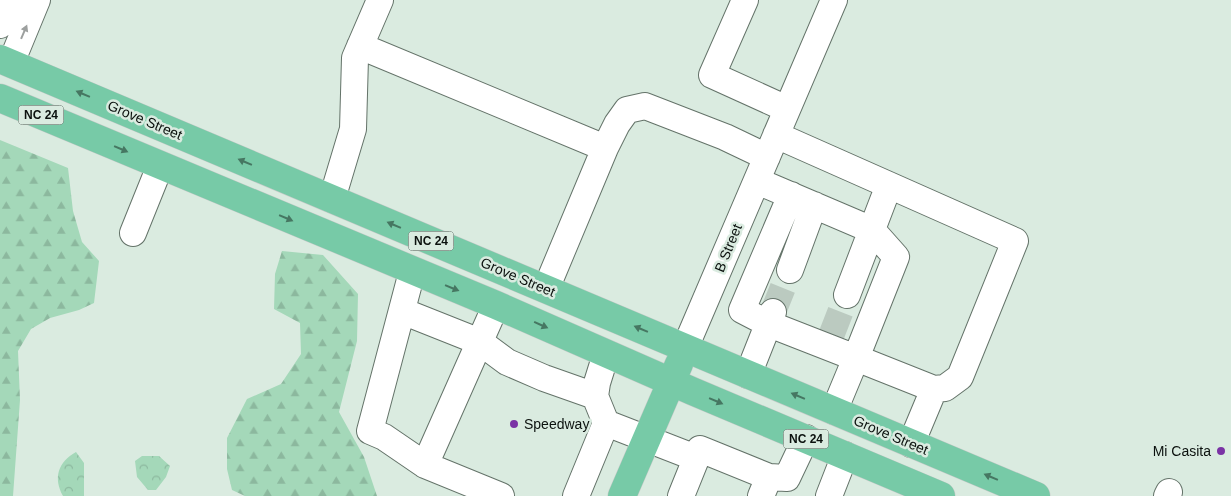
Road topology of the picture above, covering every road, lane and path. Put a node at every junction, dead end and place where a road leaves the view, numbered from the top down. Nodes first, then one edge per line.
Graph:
1 (12, 0) edge
2 (37, 0) edge
3 (380, 0) edge
4 (745, 0) edge
5 (834, 0) edge
6 (0, 25) edge
7 (360, 46) junction
8 (5, 61) edge
9 (4, 106) edge
10 (787, 109) junction
11 (772, 146) junction
12 (605, 148) junction
13 (160, 166) junction
14 (757, 180) junction
15 (889, 185) junction
16 (332, 199) junction
17 (803, 200) junction
18 (872, 230) junction
19 (133, 233) dead end
20 (790, 270) tunnel mouth
21 (412, 272) junction
22 (715, 280) junction
23 (546, 290) junction
24 (847, 295) tunnel mouth
25 (496, 305) junction
26 (742, 310) junction
27 (402, 311) junction
28 (771, 318) junction
29 (480, 342) junction
30 (686, 348) junction
31 (606, 354) junction
32 (856, 358) junction
33 (748, 375) junction
34 (671, 382) junction
35 (934, 389) junction
36 (595, 396) junction
37 (834, 411) junction
38 (606, 422) junction
39 (647, 438) junction
40 (806, 438) junction
41 (911, 444) junction
42 (845, 455) junction
43 (696, 458) junction
44 (426, 465) junction
45 (765, 486) edge
46 (901, 488) edge
47 (626, 495) edge
48 (500, 496) edge
49 (576, 496) edge
50 (681, 496) edge
51 (829, 496) edge
52 (941, 496) edge
53 (1036, 496) edge

1 - 6 street
8 -> 2 street
3 - 7 street
4 - 10 street
5 - 10 street, B Street
7 - 12 street
7 - 16 street
16 -> 8 main road, Grove Street / NC 24
9 -> 13 main road, NC 24
10 - 11 street, B Street
11 - 12 street
11 - 14 street, B Street
11 - 15 street
12 - 23 street
13 - 19 street
13 -> 21 main road, NC 24
14 - 17 street
14 - 22 street, B Street
15 - 18 street
15 - 35 street
23 -> 16 main road, Grove Street / NC 24
17 - 18 street
17 - 20 street
17 - 26 street
18 - 24 street
18 - 32 street
21 -> 25 main road, NC 24
21 - 27 street
22 - 26 street
22 - 30 street, B Street
30 -> 23 main road, Grove Street / NC 24
25 - 29 street
25 -> 31 main road, NC 24
26 - 28 street
27 - 29 street
27 - 44 street
28 - 32 street
28 - 33 street
29 - 36 street
29 - 44 street
30 - 33 main road, Grove Street / NC 24
30 - 34 main road, B Street
31 - 34 main road, NC 24
31 - 36 street
32 - 35 street
32 - 37 street
37 -> 33 main road, Grove Street / NC 24
34 - 39 main road, B Street
34 -> 40 main road, NC 24
35 - 41 street
36 - 38 street
37 - 41 main road, Grove Street / NC 24
38 - 39 street
38 - 49 street
39 - 43 street
39 - 47 main road, B Street
40 - 42 main road, NC 24
40 - 45 street
53 -> 41 main road, Grove Street / NC 24
42 - 46 main road, NC 24
42 - 51 street
43 - 45 street
43 - 50 street
44 - 48 street
46 - 52 main road, NC 24

